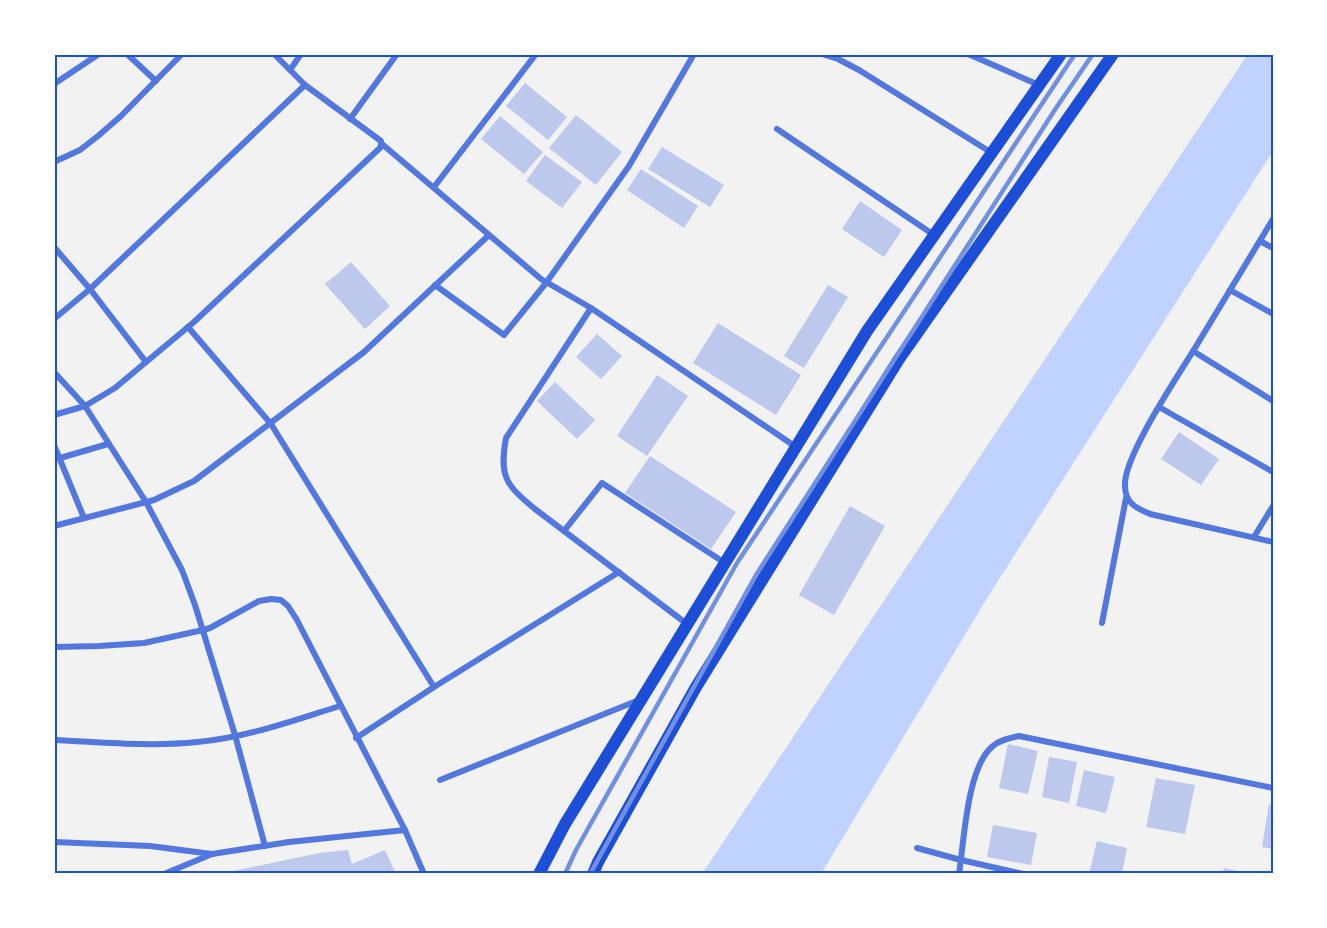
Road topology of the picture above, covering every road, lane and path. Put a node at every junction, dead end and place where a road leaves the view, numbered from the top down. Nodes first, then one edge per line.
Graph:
1 (99, 54) edge
2 (127, 54) edge
3 (182, 54) edge
4 (274, 54) edge
5 (301, 54) edge
6 (397, 54) edge
7 (536, 54) edge
8 (694, 54) edge
9 (822, 54) edge
10 (968, 54) edge
11 (1061, 54) edge
12 (1113, 54) edge
13 (290, 70) junction
14 (156, 81) junction
15 (54, 84) edge
16 (305, 85) junction
17 (1039, 86) junction
18 (350, 119) junction
19 (777, 129) dead end
20 (382, 144) junction
21 (992, 153) junction
22 (54, 162) edge
23 (434, 187) junction
24 (1273, 219) edge
25 (934, 235) junction
26 (488, 236) junction
27 (1260, 241) junction
28 (54, 248) edge
29 (1273, 248) edge
30 (546, 283) junction
31 (435, 285) junction
32 (90, 289) junction
33 (1230, 290) junction
34 (591, 308) junction
35 (1273, 314) edge
36 (54, 319) edge
37 (188, 327) junction
38 (1193, 351) junction
39 (146, 362) junction
40 (54, 372) edge
41 (1273, 401) edge
42 (85, 406) junction
43 (1159, 407) junction
44 (54, 415) edge
45 (271, 424) junction
46 (108, 444) junction
47 (54, 445) edge
48 (796, 447) junction
49 (60, 458) junction
50 (1273, 472) edge
51 (1126, 498) junction
52 (146, 502) junction
53 (1273, 506) edge
54 (84, 518) junction
55 (54, 526) edge
56 (564, 531) junction
57 (1254, 537) junction
58 (1273, 542) edge
59 (725, 563) junction
60 (619, 572) junction
61 (1102, 623) dead end
62 (688, 625) junction
63 (203, 630) junction
64 (54, 647) edge
65 (434, 687) junction
66 (642, 699) junction
67 (340, 706) junction
68 (235, 735) junction
69 (357, 738) junction
70 (54, 740) edge
71 (440, 780) dead end
72 (1273, 788) edge
73 (405, 830) junction
74 (54, 842) edge
75 (265, 846) junction
76 (917, 848) dead end
77 (212, 854) junction
78 (961, 860) junction
79 (164, 874) edge
80 (424, 874) edge
81 (539, 874) edge
82 (593, 874) edge
83 (959, 874) edge
84 (1023, 874) edge

1 - 15 street
2 - 14 street
3 - 14 street
4 - 13 street
5 - 13 street
6 - 18 street
7 - 23 street
8 - 30 street
9 - 21 street
10 - 17 street
11 - 17 main road
12 - 82 main road
13 - 16 street
14 - 22 street
16 - 18 street
16 - 32 street
17 - 21 main road
18 - 20 street
19 - 25 street
20 - 23 street
20 - 37 street
21 - 25 main road
23 - 26 street
24 - 27 street
25 - 48 main road
26 - 30 street
26 - 31 street
27 - 29 street
27 - 33 street
28 - 32 street
30 - 31 street
30 - 34 street
31 - 45 street
32 - 36 street
32 - 39 street
33 - 35 street
33 - 38 street
34 - 48 street
34 - 56 street
37 - 39 street
37 - 45 street
38 - 41 street
38 - 43 street
39 - 42 street
40 - 42 street
42 - 44 street
42 - 46 street
43 - 50 street
43 - 51 street
45 - 52 street
45 - 65 street
46 - 49 street
46 - 52 street
47 - 49 street
48 - 59 main road
49 - 54 street
51 - 57 street
51 - 61 street
52 - 54 street
52 - 63 street
53 - 57 street
54 - 55 street
56 - 59 street
56 - 60 street
57 - 58 street
59 - 62 main road
60 - 62 street
60 - 65 street
62 - 66 main road
63 - 64 street
63 - 67 street
63 - 68 street
65 - 69 street
66 - 71 street
66 - 81 main road
67 - 68 street
67 - 69 street
68 - 70 street
68 - 75 street
69 - 73 street
72 - 78 street
73 - 75 street
73 - 80 street
74 - 77 street
75 - 77 street
76 - 78 street
77 - 79 street
78 - 83 street
78 - 84 street

